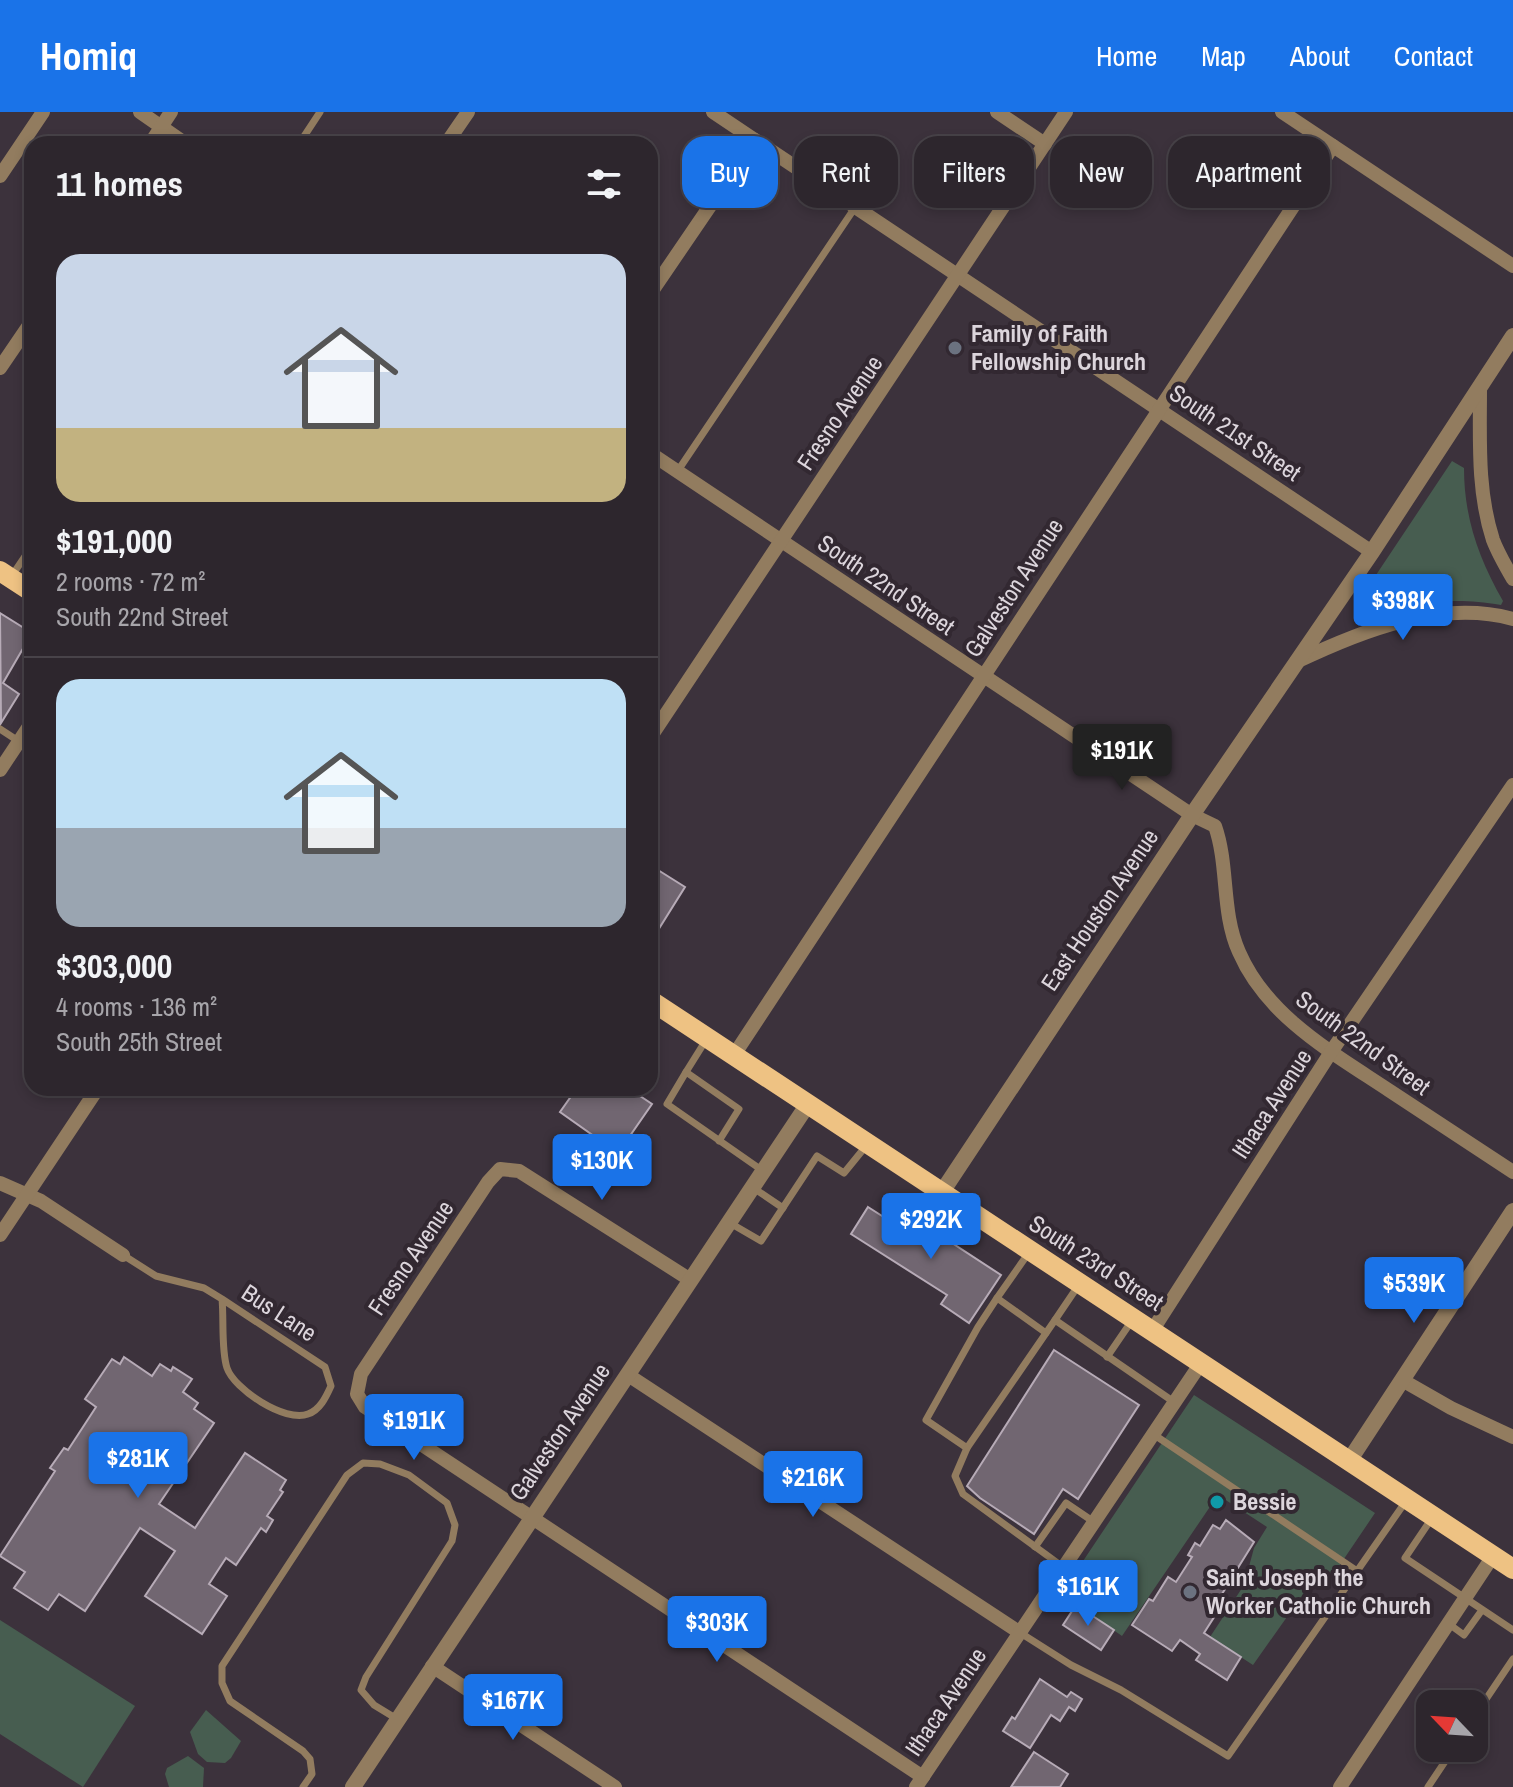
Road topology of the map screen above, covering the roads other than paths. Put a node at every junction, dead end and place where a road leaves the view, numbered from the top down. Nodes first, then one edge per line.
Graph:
1 (43, 112) edge
2 (140, 112) edge
3 (171, 112) edge
4 (320, 112) edge
5 (468, 112) edge
6 (713, 112) edge
7 (997, 112) edge
8 (1066, 112) edge
9 (1282, 112) edge
10 (161, 127) junction
11 (27, 136) edge
12 (155, 136) edge
13 (174, 136) edge
14 (304, 136) edge
15 (452, 136) edge
16 (749, 136) edge
17 (24, 140) edge
18 (1045, 144) junction
19 (1333, 146) junction
20 (0, 176) edge
21 (709, 208) edge
22 (855, 208) edge
23 (859, 208) edge
24 (1513, 266) edge
25 (958, 276) junction
26 (658, 282) edge
27 (24, 333) edge
28 (1513, 336) edge
29 (0, 368) edge
30 (1480, 388) junction
31 (1160, 409) junction
32 (658, 459) edge
33 (677, 472) junction
34 (780, 542) junction
35 (1372, 552) junction
36 (24, 555) edge
37 (5, 575) edge
38 (1513, 579) edge
39 (24, 587) edge
40 (1513, 619) edge
41 (1295, 662) junction
42 (984, 677) junction
43 (658, 726) edge
44 (0, 729) edge
45 (24, 745) edge
46 (24, 748) edge
47 (0, 770) edge
48 (1513, 785) edge
49 (1192, 815) junction
50 (658, 1005) edge
51 (708, 1038) junction
52 (1331, 1052) junction
53 (734, 1055) junction
54 (686, 1072) junction
55 (93, 1096) edge
56 (808, 1104) junction
57 (719, 1141) junction
58 (868, 1144) junction
59 (763, 1171) junction
60 (1513, 1172) edge
61 (0, 1183) edge
62 (752, 1187) junction
63 (942, 1192) junction
64 (26, 1196) junction
65 (783, 1208) junction
66 (1513, 1211) edge
67 (729, 1222) junction
68 (0, 1235) edge
69 (1030, 1250) junction
70 (123, 1255) joint
71 (689, 1279) junction
72 (1080, 1283) junction
73 (997, 1298) junction
74 (222, 1299) junction
75 (1134, 1318) junction
76 (1055, 1320) junction
77 (1152, 1331) junction
78 (1046, 1333) junction
79 (1107, 1357) junction
80 (1201, 1363) junction
81 (628, 1375) junction
82 (1402, 1380) junction
83 (1174, 1402) junction
84 (1153, 1434) junction
85 (1513, 1437) edge
86 (967, 1448) junction
87 (1349, 1461) junction
88 (1407, 1499) junction
89 (1433, 1516) junction
90 (532, 1518) junction
91 (1094, 1522) junction
92 (1035, 1547) junction
93 (1493, 1556) junction
94 (1063, 1567) junction
95 (1513, 1569) edge
96 (1357, 1571) junction
97 (1465, 1599) junction
98 (1482, 1610) junction
99 (1448, 1623) junction
100 (1513, 1630) edge
101 (1019, 1632) junction
102 (1513, 1659) edge
103 (432, 1666) junction
104 (1488, 1696) edge
105 (397, 1719) junction
106 (1445, 1762) edge
107 (920, 1782) edge
108 (303, 1787) edge
109 (353, 1787) edge
110 (615, 1787) edge
111 (1340, 1787) edge
112 (1428, 1787) edge

1 - 11 street
2 - 10 street
3 - 10 street
4 - 14 lane
5 - 15 street
6 - 16 street, South 21st Street
7 - 18 street
8 - 18 street, Fresno Avenue
9 - 19 street
10 - 12 street
10 - 13 street
17 - 20 street
18 - 25 street, Fresno Avenue
19 - 24 street
19 - 31 street, Galveston Avenue
21 - 26 street
22 - 33 lane
23 - 25 street, South 21st Street
25 - 31 street, South 21st Street
25 - 34 street, Fresno Avenue
27 - 29 street
28 - 30 street, East Houston Avenue
30 - 35 street, East Houston Avenue
30 - 38 street
31 - 35 street, South 21st Street
31 - 42 street, Galveston Avenue
32 - 33 street, South 22nd Street
33 - 34 street, South 22nd Street
34 - 42 street, South 22nd Street
34 - 43 street, Fresno Avenue
35 - 41 street, East Houston Avenue
36 - 37 lane
37 - 39 main road
40 - 41 street
41 - 49 street, East Houston Avenue
42 - 49 street, South 22nd Street
42 - 53 street, Galveston Avenue
44 - 45 lane
46 - 47 street
48 - 52 street, Ithaca Avenue
49 - 52 street, South 22nd Street
49 - 63 street, East Houston Avenue
50 - 51 main road, South 23rd Street
51 - 53 main road, South 23rd Street
51 - 54 lane
52 - 60 street, South 22nd Street
52 - 77 street, Ithaca Avenue
53 - 56 main road, South 23rd Street
54 - 57 lane
54 - 57 lane
55 - 64 street
56 - 58 main road, South 23rd Street
56 - 59 street, Galveston Avenue
57 - 59 lane
58 - 63 main road, South 23rd Street
58 - 65 lane
59 - 62 street, Galveston Avenue
61 - 64 street
62 - 65 lane
62 - 67 street, Galveston Avenue
63 - 69 main road, South 23rd Street
64 - 68 street
64 - 70 street
65 - 67 lane
66 - 82 street
67 - 71 street, Galveston Avenue
69 - 72 main road, South 23rd Street
69 - 73 lane
70 - 74 lane, Bus Lane
71 - 81 street, Galveston Avenue
71 - 90 street, Fresno Avenue
72 - 75 main road, South 23rd Street
72 - 76 lane
73 - 78 lane
73 - 86 lane
74 - 74 lane, Bus Lane
75 - 77 main road, South 23rd Street
75 - 79 lane
76 - 78 lane
76 - 79 lane
77 - 80 main road, South 23rd Street
78 - 86 lane
79 - 83 lane
80 - 83 street, Ithaca Avenue
80 - 87 main road, South 23rd Street
81 - 90 street, Galveston Avenue
81 - 101 street
82 - 85 street
82 - 87 street
83 - 84 street, Ithaca Avenue
84 - 91 street, Ithaca Avenue
84 - 96 lane
86 - 92 lane
87 - 88 main road, South 23rd Street
88 - 89 main road, South 23rd Street
88 - 96 lane
89 - 93 main road, South 23rd Street
89 - 97 lane
90 - 103 street, Galveston Avenue
90 - 107 street
91 - 92 lane
91 - 94 street, Ithaca Avenue
92 - 94 lane
93 - 95 main road, South 23rd Street
93 - 97 street
94 - 101 street, Ithaca Avenue
96 - 101 lane
97 - 98 lane
97 - 99 street
98 - 99 lane
98 - 100 lane
99 - 111 street
101 - 107 street, Ithaca Avenue
102 - 104 lane
103 - 105 street, Galveston Avenue
103 - 110 street
105 - 108 lane
105 - 109 street, Galveston Avenue
106 - 112 lane

